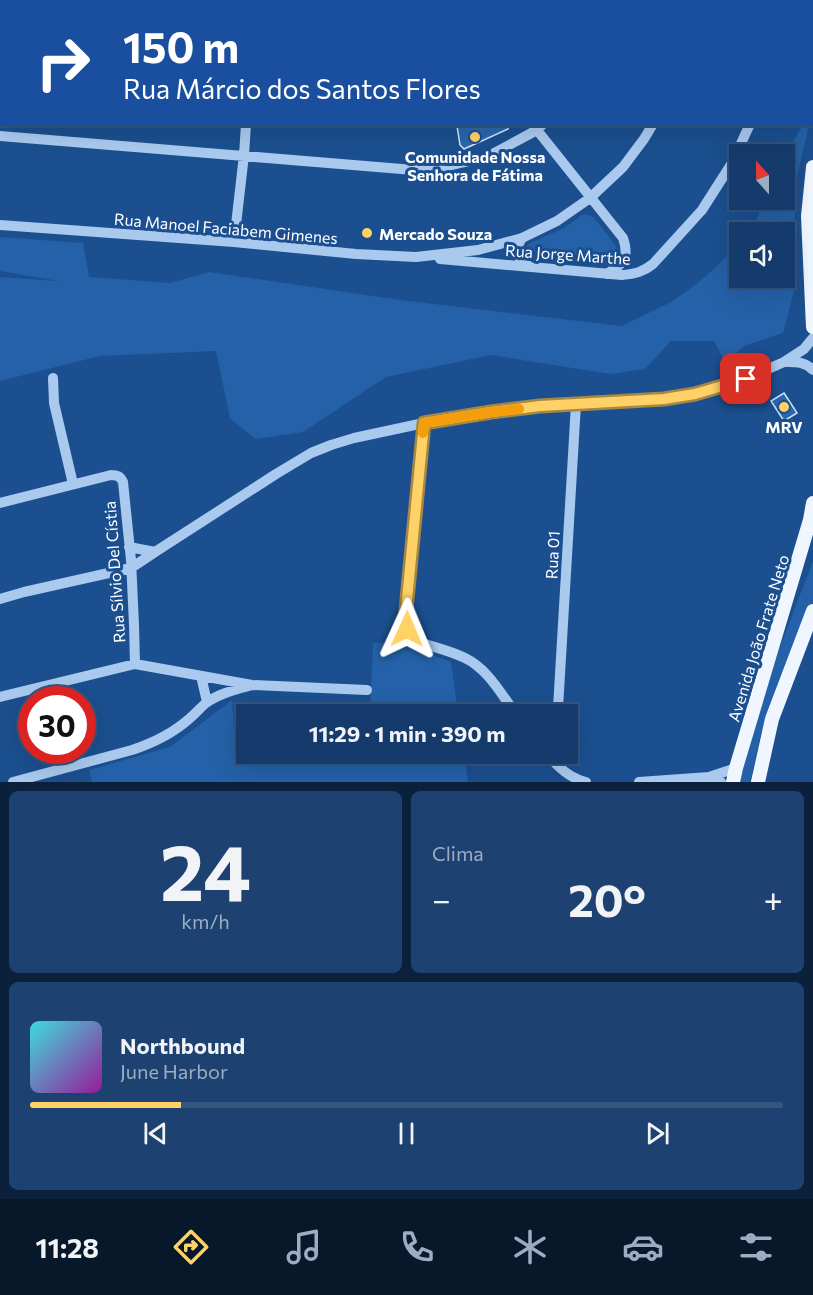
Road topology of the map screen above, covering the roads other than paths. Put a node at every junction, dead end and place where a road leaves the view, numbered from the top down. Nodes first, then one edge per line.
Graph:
1 (246, 126) edge
2 (537, 126) edge
3 (652, 126) edge
4 (749, 126) edge
5 (0, 135) edge
6 (244, 155) junction
7 (813, 167) edge
8 (590, 198) junction
9 (0, 225) edge
10 (522, 238) junction
11 (234, 242) junction
12 (416, 257) junction
13 (531, 267) junction
14 (607, 274) junction
15 (813, 327) edge
16 (813, 338) edge
17 (784, 362) junction
18 (813, 370) edge
19 (53, 378) dead end
20 (576, 404) junction
21 (424, 423) junction
22 (73, 484) junction
23 (0, 503) edge
24 (813, 503) edge
25 (129, 547) junction
26 (155, 552) junction
27 (131, 568) junction
28 (0, 599) edge
29 (813, 611) edge
30 (135, 664) junction
31 (201, 676) junction
32 (252, 685) junction
33 (367, 690) dead end
34 (0, 697) edge
35 (207, 702) junction
36 (508, 704) edge
37 (557, 704) edge
38 (560, 764) edge
39 (736, 768) junction
40 (709, 777) junction
41 (13, 782) edge
42 (586, 782) edge
43 (639, 782) edge
44 (721, 782) edge
45 (733, 782) edge
46 (758, 782) edge

1 - 6 street
2 - 6 street
2 - 8 street
3 - 8 street, Rua Manoel Faciabem Gimenes
4 - 14 street, Rua Jorge Marthe
5 - 6 street
6 - 11 street
7 - 15 main road
8 - 10 street, Rua Manoel Faciabem Gimenes
8 - 14 street
9 - 11 street, Rua Manoel Faciabem Gimenes
10 - 12 street, Rua Manoel Faciabem Gimenes
10 - 13 street
11 - 12 street, Rua Manoel Faciabem Gimenes
12 - 13 street, Rua Jorge Marthe
13 - 14 street, Rua Jorge Marthe
16 - 17 street
17 - 18 street
17 - 20 street
19 - 22 street
20 - 21 street
20 - 37 street, Rua 01
21 - 26 street
21 - 36 street
22 - 23 street
22 - 25 street, Rua Sílvio Del Cístia
24 - 39 main road, Avenida João Frate Neto
25 - 26 street
25 - 27 street, Rua Sílvio Del Cístia
26 - 27 street
27 - 28 street
27 - 30 street, Rua Sílvio Del Cístia
29 - 46 main road
30 - 31 street
30 - 34 street
31 - 32 street
31 - 35 street
32 - 33 street
32 - 35 street
35 - 41 street
38 - 42 street
39 - 40 street
39 - 45 main road, Avenida João Frate Neto
40 - 43 street
40 - 44 street

